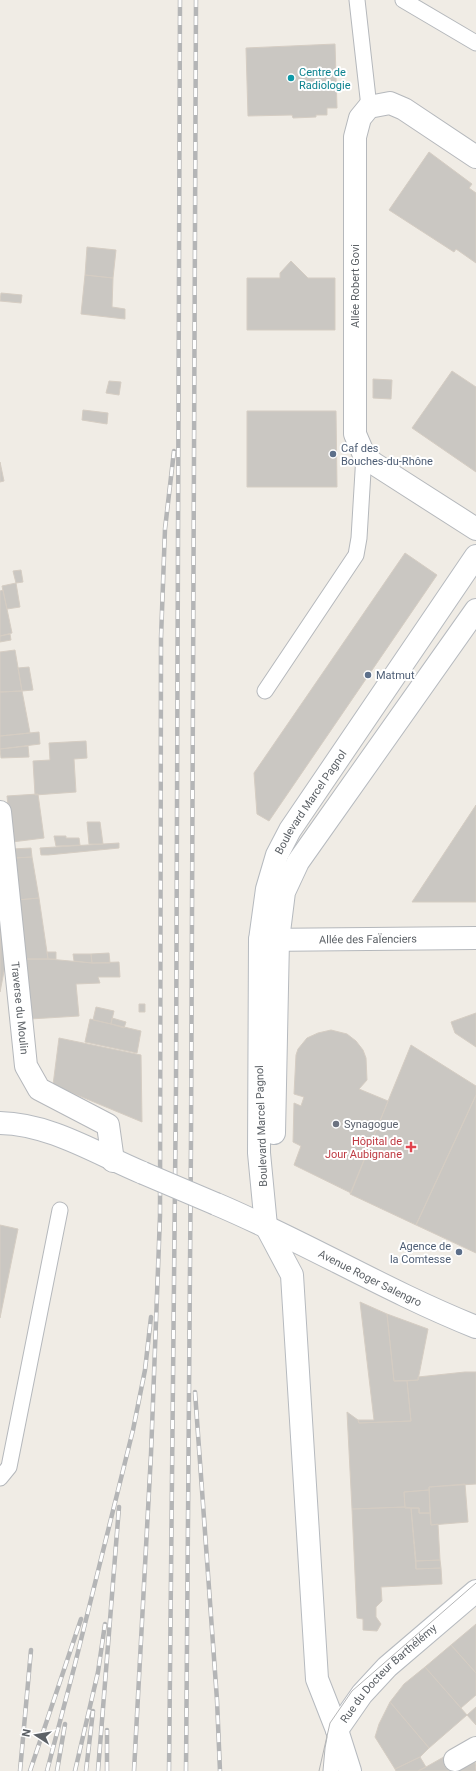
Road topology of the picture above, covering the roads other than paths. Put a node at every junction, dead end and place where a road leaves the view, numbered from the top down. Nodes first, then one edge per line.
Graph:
1 (357, 0) edge
2 (402, 0) edge
3 (476, 43) edge
4 (369, 107) junction
5 (476, 157) edge
6 (364, 455) junction
7 (476, 529) edge
8 (476, 556) edge
9 (476, 610) edge
10 (265, 691) dead end
11 (0, 812) edge
12 (476, 938) edge
13 (269, 940) junction
14 (0, 1123) edge
15 (113, 1161) junction
16 (60, 1210) dead end
17 (266, 1226) junction
18 (476, 1326) edge
19 (0, 1478) edge
20 (476, 1591) edge
21 (337, 1730) junction
22 (476, 1748) edge
23 (455, 1760) dead end
24 (331, 1771) edge
25 (350, 1771) edge

1 - 4 lane
2 - 3 lane
4 - 5 main road
4 - 6 main road, Allée Robert Govi
6 - 7 main road, Allée Robert Govi
6 - 10 lane
8 - 13 main road, Boulevard Marcel Pagnol
9 - 13 main road, Boulevard Marcel Pagnol
11 - 15 main road, Traverse du Moulin
12 - 13 main road, Allée des FaÏenciers
13 - 17 main road, Boulevard Marcel Pagnol
14 - 15 main road, Avenue Roger Salengro
15 - 17 main road, Avenue Roger Salengro, bridge
16 - 19 lane
17 - 18 main road, Avenue Roger Salengro
17 - 21 main road
20 - 21 main road, Rue du Docteur Barthélémy
21 - 24 lane
21 - 25 main road, Rue du Docteur Barthélémy
22 - 23 main road

